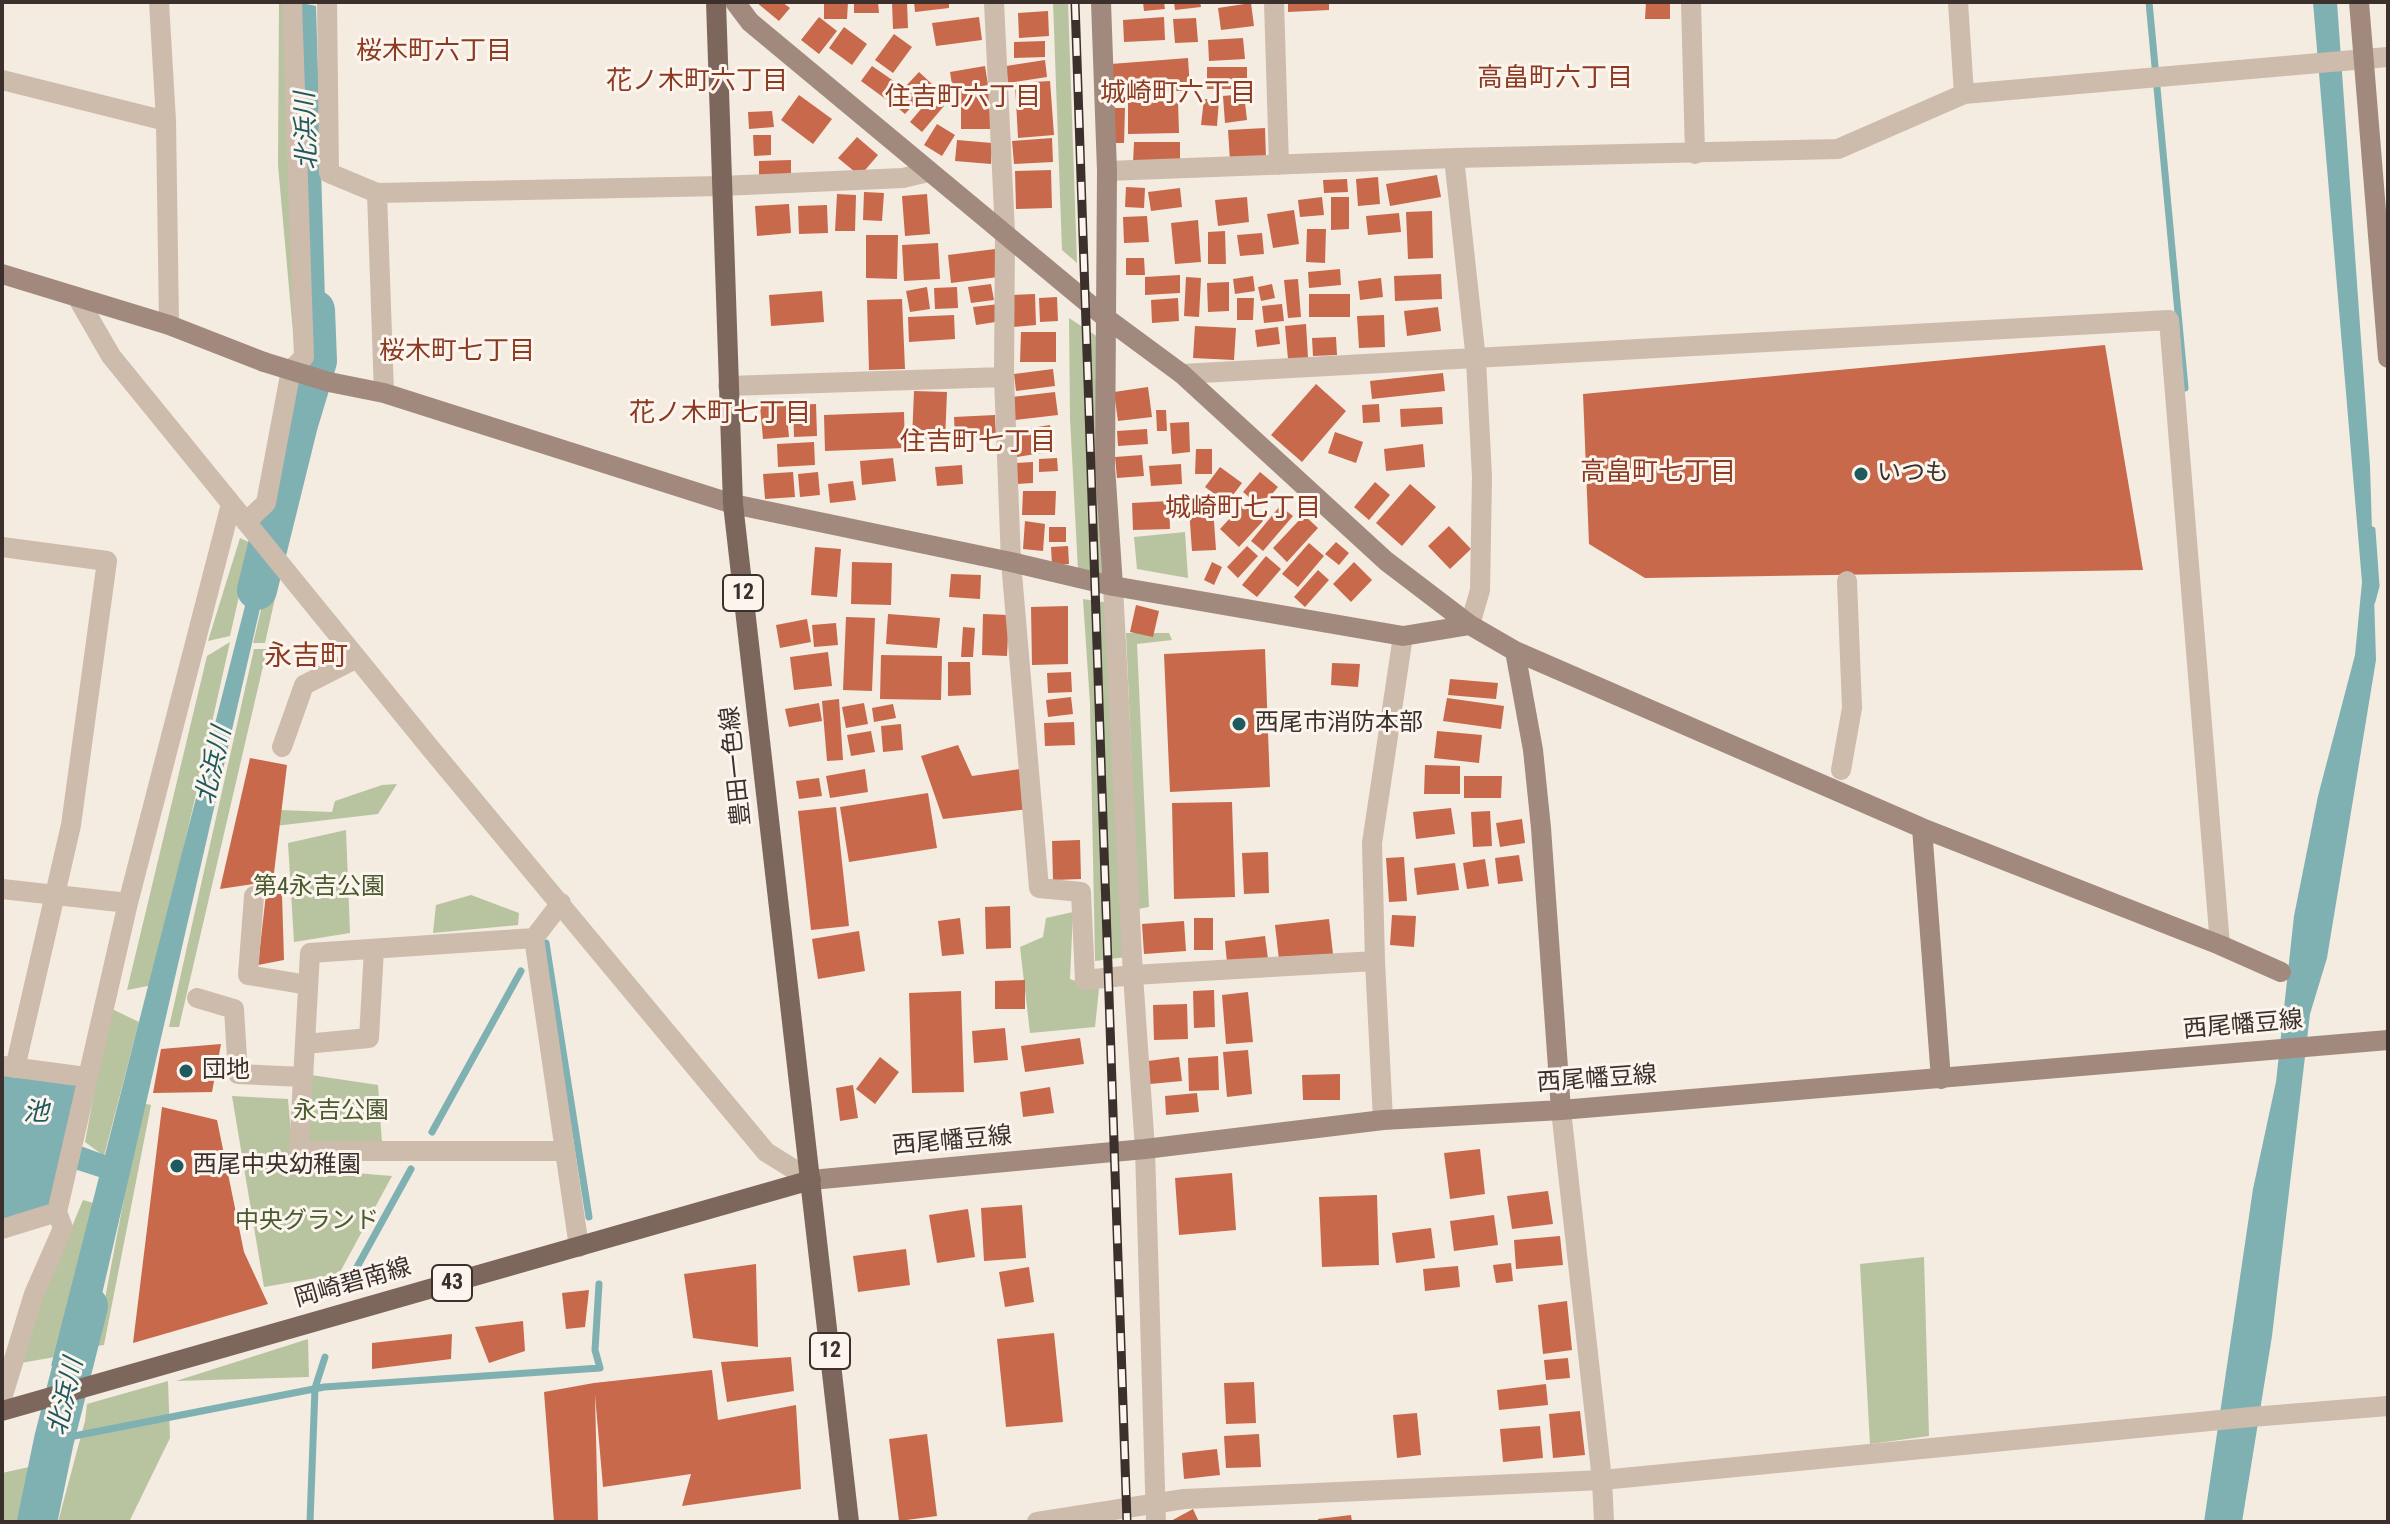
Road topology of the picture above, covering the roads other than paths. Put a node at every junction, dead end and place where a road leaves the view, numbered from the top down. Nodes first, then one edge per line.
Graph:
1 (159, 2) edge
2 (292, 2) edge
3 (327, 2) edge
4 (716, 2) edge
5 (735, 2) edge
6 (994, 2) edge
7 (1101, 2) edge
8 (1274, 2) edge
9 (1691, 2) edge
10 (1958, 2) edge
11 (2359, 2) edge
12 (2388, 57) edge
13 (2364, 59) junction
14 (2, 80) edge
15 (1964, 94) junction
16 (166, 121) junction
17 (1695, 154) junction
18 (1454, 158) junction
19 (1279, 165) junction
20 (1107, 171) junction
21 (928, 172) junction
22 (721, 186) junction
23 (377, 193) junction
24 (1005, 233) junction
25 (2, 274) edge
26 (77, 297) junction
27 (1106, 318) junction
28 (169, 325) junction
29 (2388, 358) edge
30 (1476, 360) junction
31 (291, 370) junction
32 (1182, 374) junction
33 (1004, 377) junction
34 (728, 386) junction
35 (384, 393) junction
36 (231, 504) junction
37 (733, 504) junction
38 (249, 525) junction
39 (2, 547) edge
40 (1011, 562) junction
41 (1847, 581) dead end
42 (1113, 586) junction
43 (1470, 625) junction
44 (1403, 636) junction
45 (1515, 651) junction
46 (357, 658) junction
47 (282, 747) dead end
48 (1841, 770) dead end
49 (1922, 828) junction
50 (2, 889) edge
51 (55, 895) junction
52 (254, 896) dead end
53 (128, 903) junction
54 (561, 903) junction
55 (534, 938) junction
56 (2220, 945) junction
57 (374, 949) junction
58 (1375, 961) junction
59 (2281, 972) dead end
60 (1133, 975) junction
61 (308, 985) junction
62 (197, 998) dead end
63 (2388, 1040) edge
64 (305, 1044) junction
65 (9, 1067) edge
66 (86, 1077) junction
67 (303, 1077) junction
68 (1941, 1079) junction
69 (1561, 1110) junction
70 (1383, 1120) junction
71 (1145, 1149) junction
72 (565, 1151) junction
73 (811, 1180) junction
74 (57, 1212) junction
75 (2, 1229) edge
76 (579, 1247) junction
77 (3, 1395) edge
78 (2388, 1406) edge
79 (2, 1411) edge
80 (1602, 1480) junction
81 (1155, 1512) edge
82 (849, 1522) edge
83 (1037, 1522) edge
84 (1604, 1522) edge

1 - 16 street
2 - 31 street
3 - 23 street
4 - 22 main road, 豊田一色線 / 12
5 - 21 street
6 - 24 street
7 - 20 street
8 - 19 street
9 - 17 street
10 - 15 street
11 - 13 street
12 - 13 street
13 - 15 street
13 - 29 street
14 - 16 street
15 - 17 street
16 - 28 street
17 - 18 street
18 - 19 street
18 - 30 street
19 - 20 street
20 - 27 street
21 - 22 street
21 - 24 street
22 - 23 street
22 - 34 main road, 豊田一色線 / 12
23 - 35 street
24 - 27 street
24 - 33 street
25 - 26 street
26 - 28 street
26 - 36 street
27 - 32 street
27 - 42 street
28 - 31 street, bridge
30 - 32 street
30 - 43 street
30 - 56 street
31 - 35 street, bridge
31 - 38 street
32 - 43 street
33 - 34 street
33 - 40 street
34 - 37 main road, 豊田一色線 / 12
35 - 37 street
36 - 38 street
36 - 53 street
37 - 40 street
37 - 73 main road, 豊田一色線 / 12
38 - 46 street
39 - 51 street
40 - 42 street
40 - 60 street
41 - 48 street
42 - 44 street
42 - 60 street
43 - 44 street
43 - 45 street
44 - 58 street
45 - 49 street
45 - 69 street
46 - 47 street
46 - 54 street
49 - 56 street
49 - 68 street
50 - 51 street
51 - 53 street
51 - 65 street
52 - 61 street
53 - 66 street
54 - 55 street
54 - 73 street
55 - 57 street
55 - 72 street
56 - 59 street
57 - 61 street
57 - 64 street
58 - 60 street
58 - 70 street
60 - 71 street
61 - 64 street
62 - 67 street
63 - 68 street, 西尾幡豆線
64 - 67 street
65 - 66 street
66 - 74 street
67 - 72 street
68 - 69 street, 西尾幡豆線
69 - 70 street, 西尾幡豆線
69 - 80 street
70 - 71 street, 西尾幡豆線
71 - 73 street, 西尾幡豆線
71 - 81 street
72 - 76 street
73 - 76 main road, 岡崎碧南線 / 43
73 - 82 main road, 豊田一色線 / 12
74 - 75 street
74 - 77 street
76 - 79 main road, 岡崎碧南線 / 43
78 - 80 street
80 - 81 street
80 - 84 street
81 - 83 street

